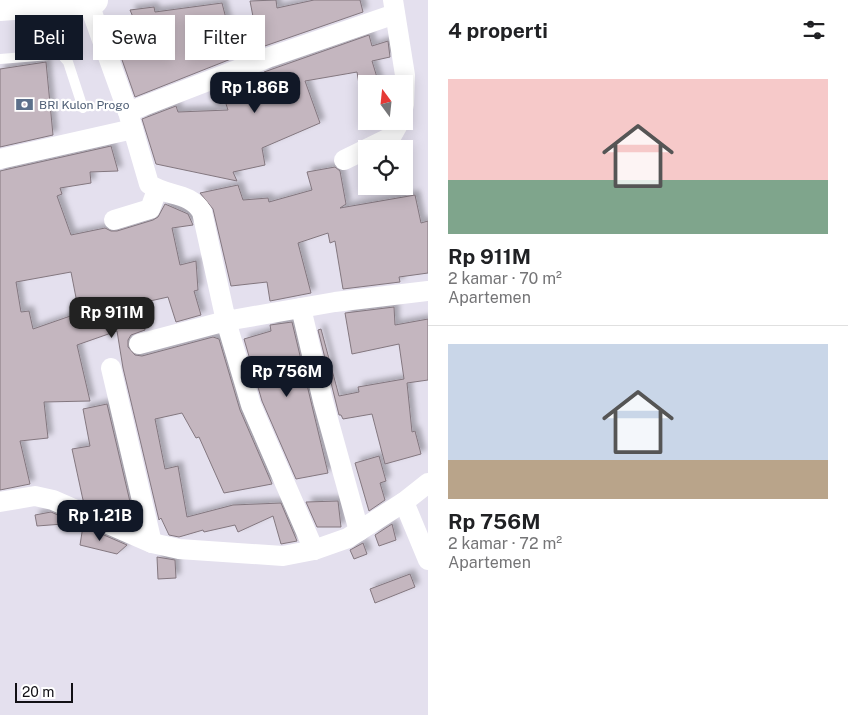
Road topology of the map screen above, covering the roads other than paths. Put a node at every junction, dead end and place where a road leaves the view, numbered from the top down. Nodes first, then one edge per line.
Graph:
1 (94, 0) edge
2 (88, 1) edge
3 (0, 7) edge
4 (394, 7) edge
5 (0, 60) edge
6 (405, 75) edge
7 (83, 108) dead end
8 (131, 120) junction
9 (395, 130) edge
10 (0, 159) edge
11 (344, 160) dead end
12 (157, 190) junction
13 (114, 220) dead end
14 (428, 291) edge
15 (301, 308) junction
16 (226, 321) junction
17 (139, 344) dead end
18 (111, 368) dead end
19 (428, 483) edge
20 (0, 502) edge
21 (404, 502) junction
22 (359, 531) junction
23 (152, 543) junction
24 (314, 550) junction
25 (428, 560) edge

1 - 2 highway
2 - 3 highway
2 - 8 street
4 - 6 street
4 - 8 street
5 - 7 lane
8 - 10 street
8 - 12 street
9 - 11 street
12 - 13 street
12 - 16 street
14 - 15 street
15 - 16 street
15 - 22 street
16 - 17 street
16 - 24 street
18 - 23 street
19 - 21 street
20 - 23 street
21 - 22 street
21 - 25 street
22 - 24 street
23 - 24 street

